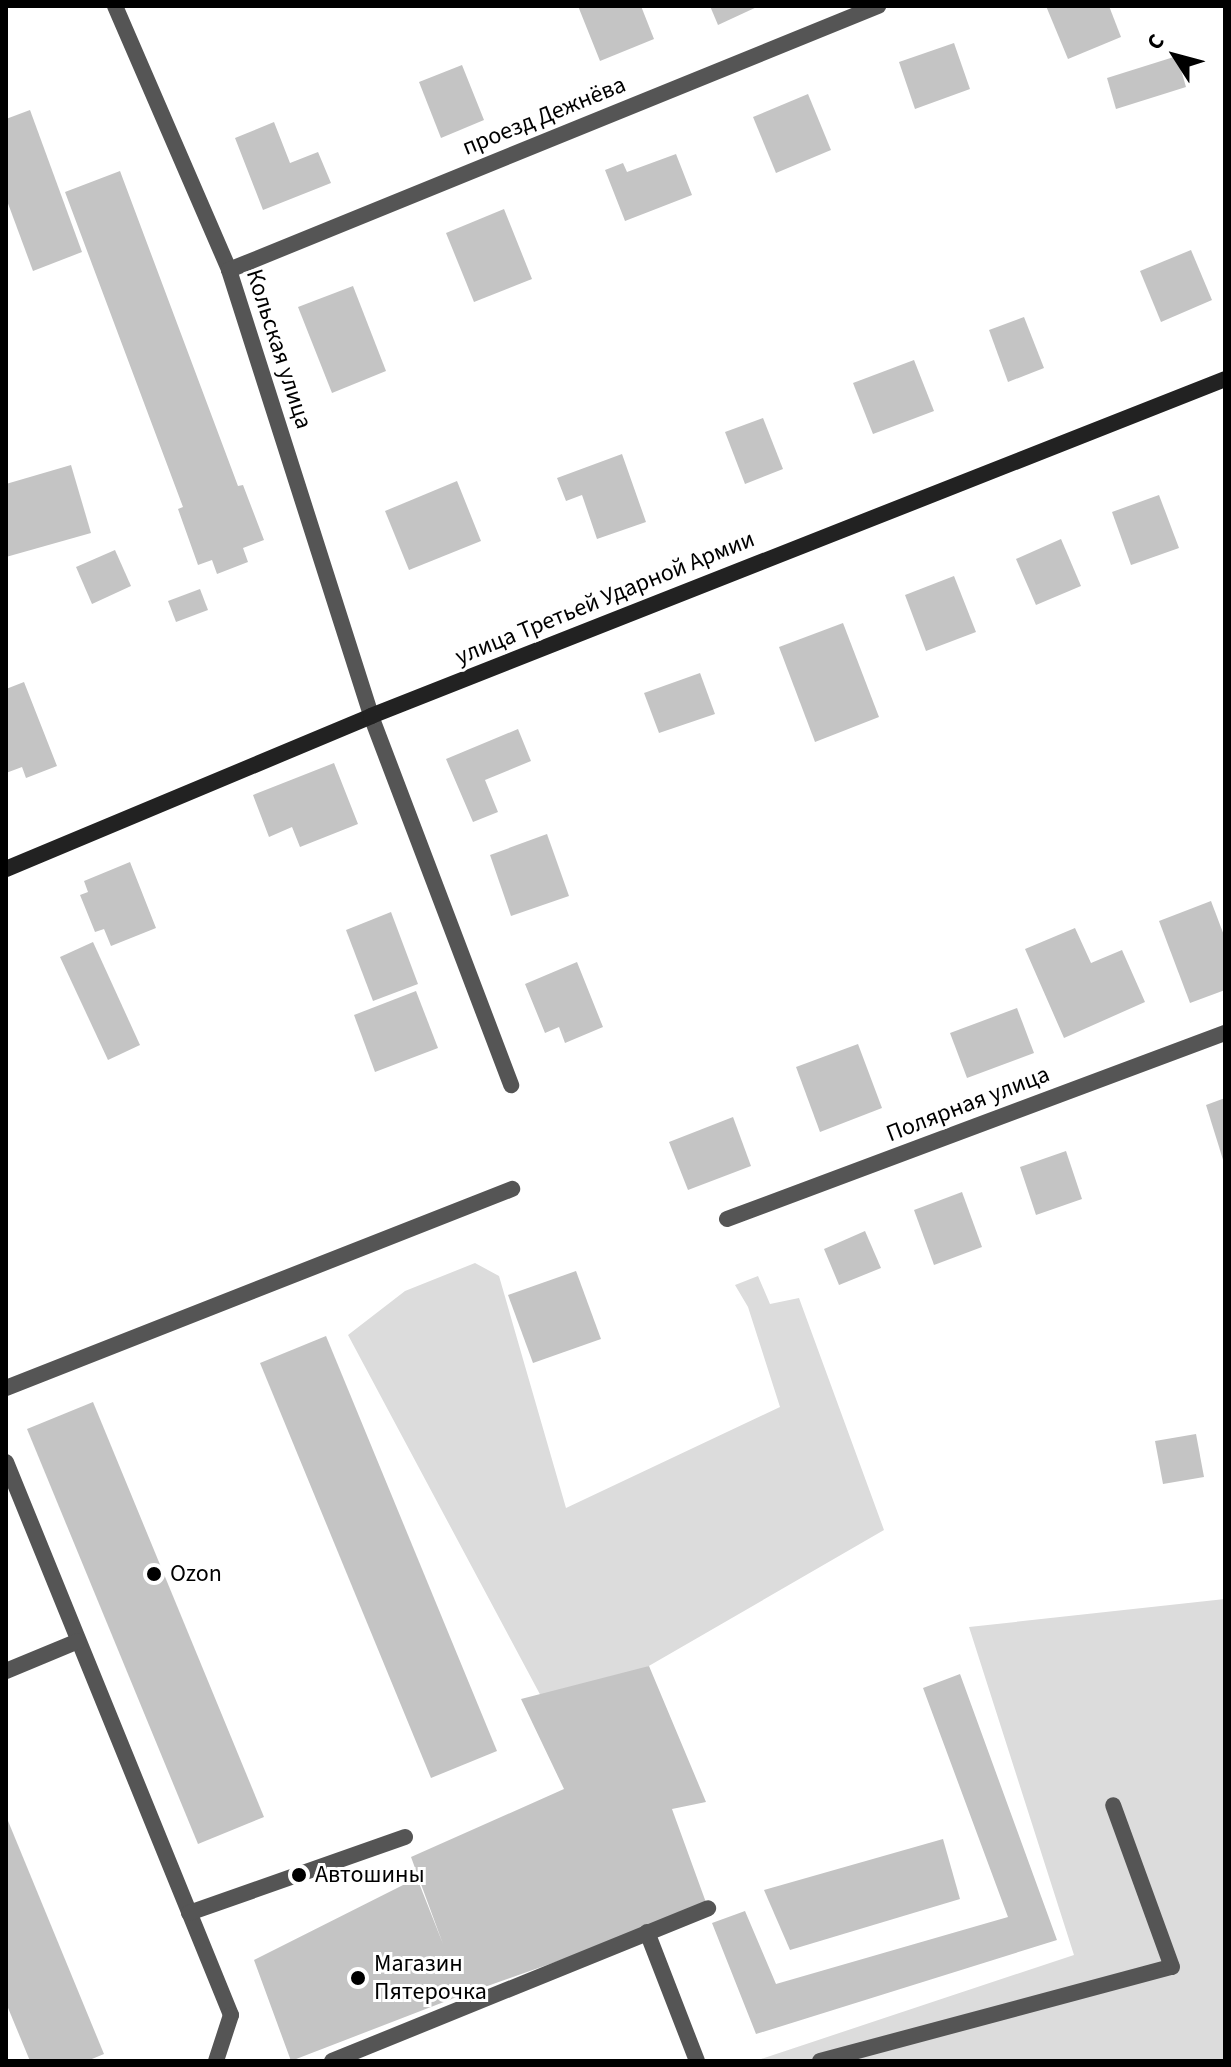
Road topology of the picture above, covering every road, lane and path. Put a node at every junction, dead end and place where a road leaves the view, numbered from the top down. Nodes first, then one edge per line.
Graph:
1 (115, 6) edge
2 (878, 6) edge
3 (229, 270) junction
4 (1225, 379) edge
5 (371, 716) junction
6 (6, 869) edge
7 (1225, 1033) edge
8 (511, 1085) dead end
9 (512, 1189) dead end
10 (727, 1219) dead end
11 (6, 1388) edge
12 (6, 1462) edge
13 (78, 1641) junction
14 (6, 1671) edge
15 (1113, 1805) dead end
16 (405, 1837) dead end
17 (708, 1908) dead end
18 (189, 1913) junction
19 (647, 1932) junction
20 (216, 2061) edge
21 (332, 2061) edge
22 (697, 2061) edge
23 (820, 2061) edge

1 - 3 street, Кольская улица
2 - 3 street, проезд Дежнёва
3 - 5 street, Кольская улица
4 - 5 main road, улица Третьей Ударной Армии
5 - 6 main road, улица Третьей Ударной Армии
5 - 8 street, Кольская улица
7 - 10 street, Полярная улица
9 - 11 street
12 - 13 street
13 - 14 street
13 - 18 street
15 - 23 street
16 - 18 street
17 - 19 street
18 - 20 street
19 - 21 street
19 - 22 street

